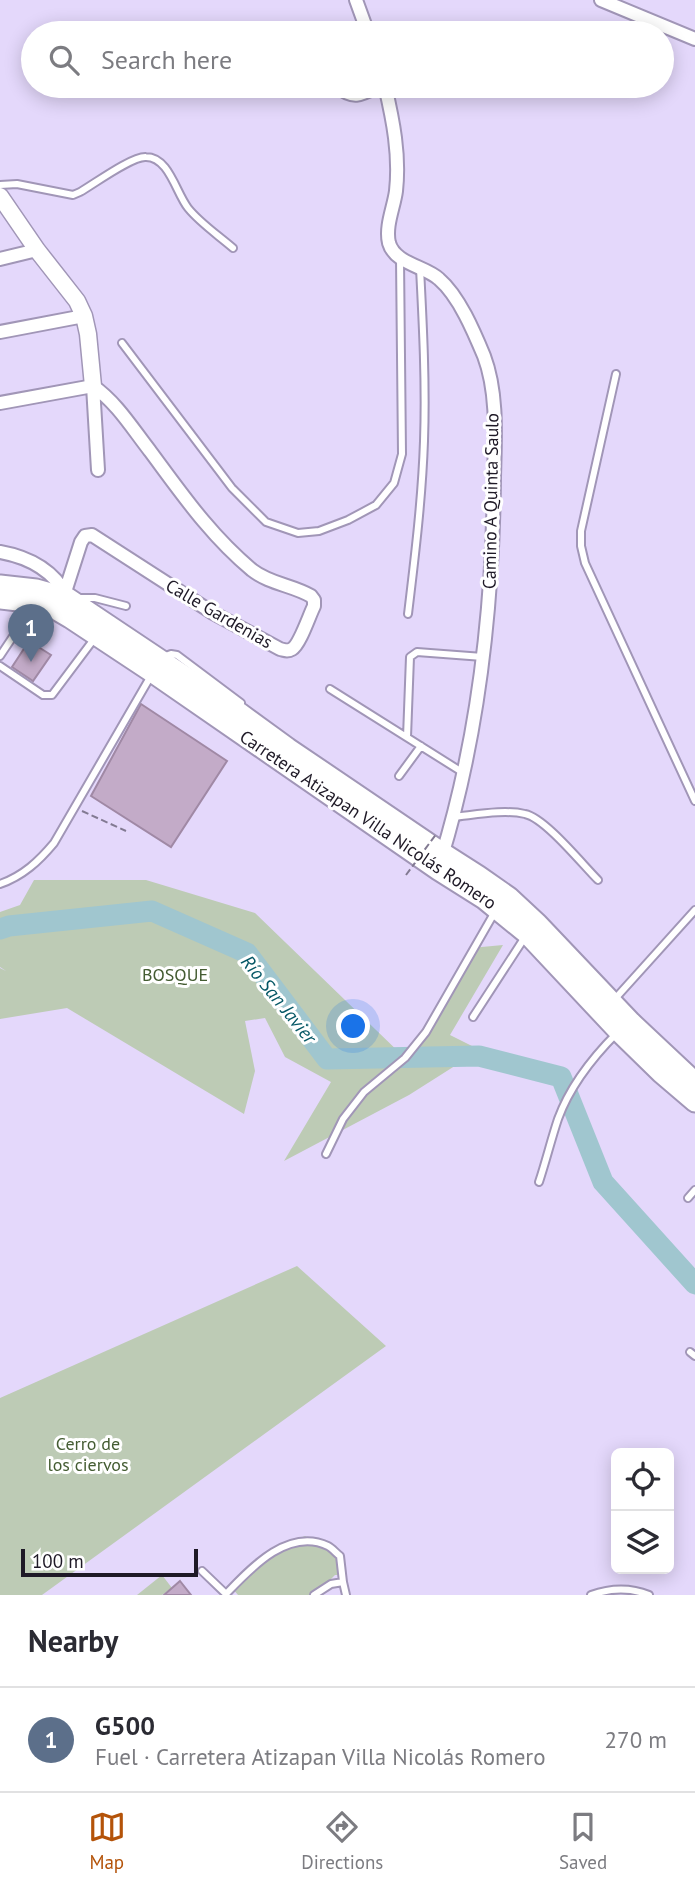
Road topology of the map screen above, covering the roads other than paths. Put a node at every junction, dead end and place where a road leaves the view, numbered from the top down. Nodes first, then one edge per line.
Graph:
1 (356, 0) edge
2 (601, 0) edge
3 (364, 21) edge
4 (652, 21) edge
5 (674, 30) edge
6 (695, 39) edge
7 (388, 98) edge
8 (0, 185) edge
9 (0, 196) edge
10 (233, 248) dead end
11 (37, 250) junction
12 (0, 259) edge
13 (400, 259) junction
14 (419, 266) junction
15 (83, 316) junction
16 (0, 332) edge
17 (122, 343) dead end
18 (616, 374) dead end
19 (93, 386) junction
20 (0, 403) edge
21 (98, 470) dead end
22 (0, 552) edge
23 (0, 585) edge
24 (67, 595) junction
25 (0, 599) edge
26 (35, 603) junction
27 (126, 606) dead end
28 (408, 614) dead end
29 (97, 635) junction
30 (0, 656) edge
31 (483, 657) junction
32 (0, 666) edge
33 (157, 666) junction
34 (330, 690) dead end
35 (407, 737) junction
36 (421, 746) junction
37 (464, 773) junction
38 (399, 776) dead end
39 (695, 801) edge
40 (453, 817) junction
41 (440, 861) junction
42 (598, 880) dead end
43 (474, 882) junction
44 (0, 884) edge
45 (497, 908) junction
46 (695, 910) edge
47 (527, 934) junction
48 (612, 1002) junction
49 (473, 1017) dead end
50 (619, 1032) junction
51 (695, 1082) edge
52 (695, 1102) edge
53 (326, 1154) dead end
54 (539, 1182) dead end
55 (695, 1190) edge
56 (688, 1198) dead end
57 (202, 1571) dead end
58 (342, 1582) junction
59 (226, 1595) edge
60 (314, 1595) edge
61 (346, 1595) edge
62 (591, 1595) edge
63 (648, 1595) edge

1 - 3 street
2 - 4 street
5 - 6 street
7 - 13 street
8 - 10 lane
9 - 11 street
11 - 12 street
11 - 15 street
13 - 14 street, Camino A Quinta Saulo
13 - 17 lane
14 - 28 lane
14 - 31 street, Camino A Quinta Saulo
15 - 16 street
15 - 19 street
18 - 39 lane
19 - 20 street
19 - 21 street
19 - 24 street, Calle Gardenias
22 - 24 street
23 - 24 main road, Carretera Atizapan Villa Nicolás Romero
24 - 27 lane
24 - 33 main road, Carretera Atizapan Villa Nicolás Romero
25 - 26 main road, Carretera Atizapan Villa Nicolás Romero
26 - 29 main road, Carretera Atizapan Villa Nicolás Romero
26 - 30 lane
29 - 32 lane
29 - 33 main road, Carretera Atizapan Villa Nicolás Romero
31 - 35 lane
31 - 37 street, Camino A Quinta Saulo
33 - 41 main road, Carretera Atizapan Villa Nicolás Romero
33 - 41 main road, Carretera Atizapan Villa Nicolás Romero
33 - 44 lane
34 - 35 lane
35 - 36 lane
36 - 37 lane
36 - 38 lane
37 - 40 street, Camino A Quinta Saulo
40 - 41 street, Camino A Quinta Saulo
40 - 42 lane
41 - 43 main road, Carretera Atizapan Villa Nicolás Romero
43 - 45 main road, Carretera Atizapan Villa Nicolás Romero
43 - 48 main road, Carretera Atizapan Villa Nicolás Romero
45 - 47 main road, Carretera Atizapan Villa Nicolás Romero
45 - 53 lane
46 - 48 lane
47 - 49 lane
47 - 50 main road, Carretera Atizapan Villa Nicolás Romero
48 - 51 main road, Carretera Atizapan Villa Nicolás Romero
50 - 52 main road, Carretera Atizapan Villa Nicolás Romero
50 - 54 lane
55 - 56 lane
57 - 59 lane
58 - 59 lane
58 - 60 lane
58 - 61 lane
62 - 63 lane

